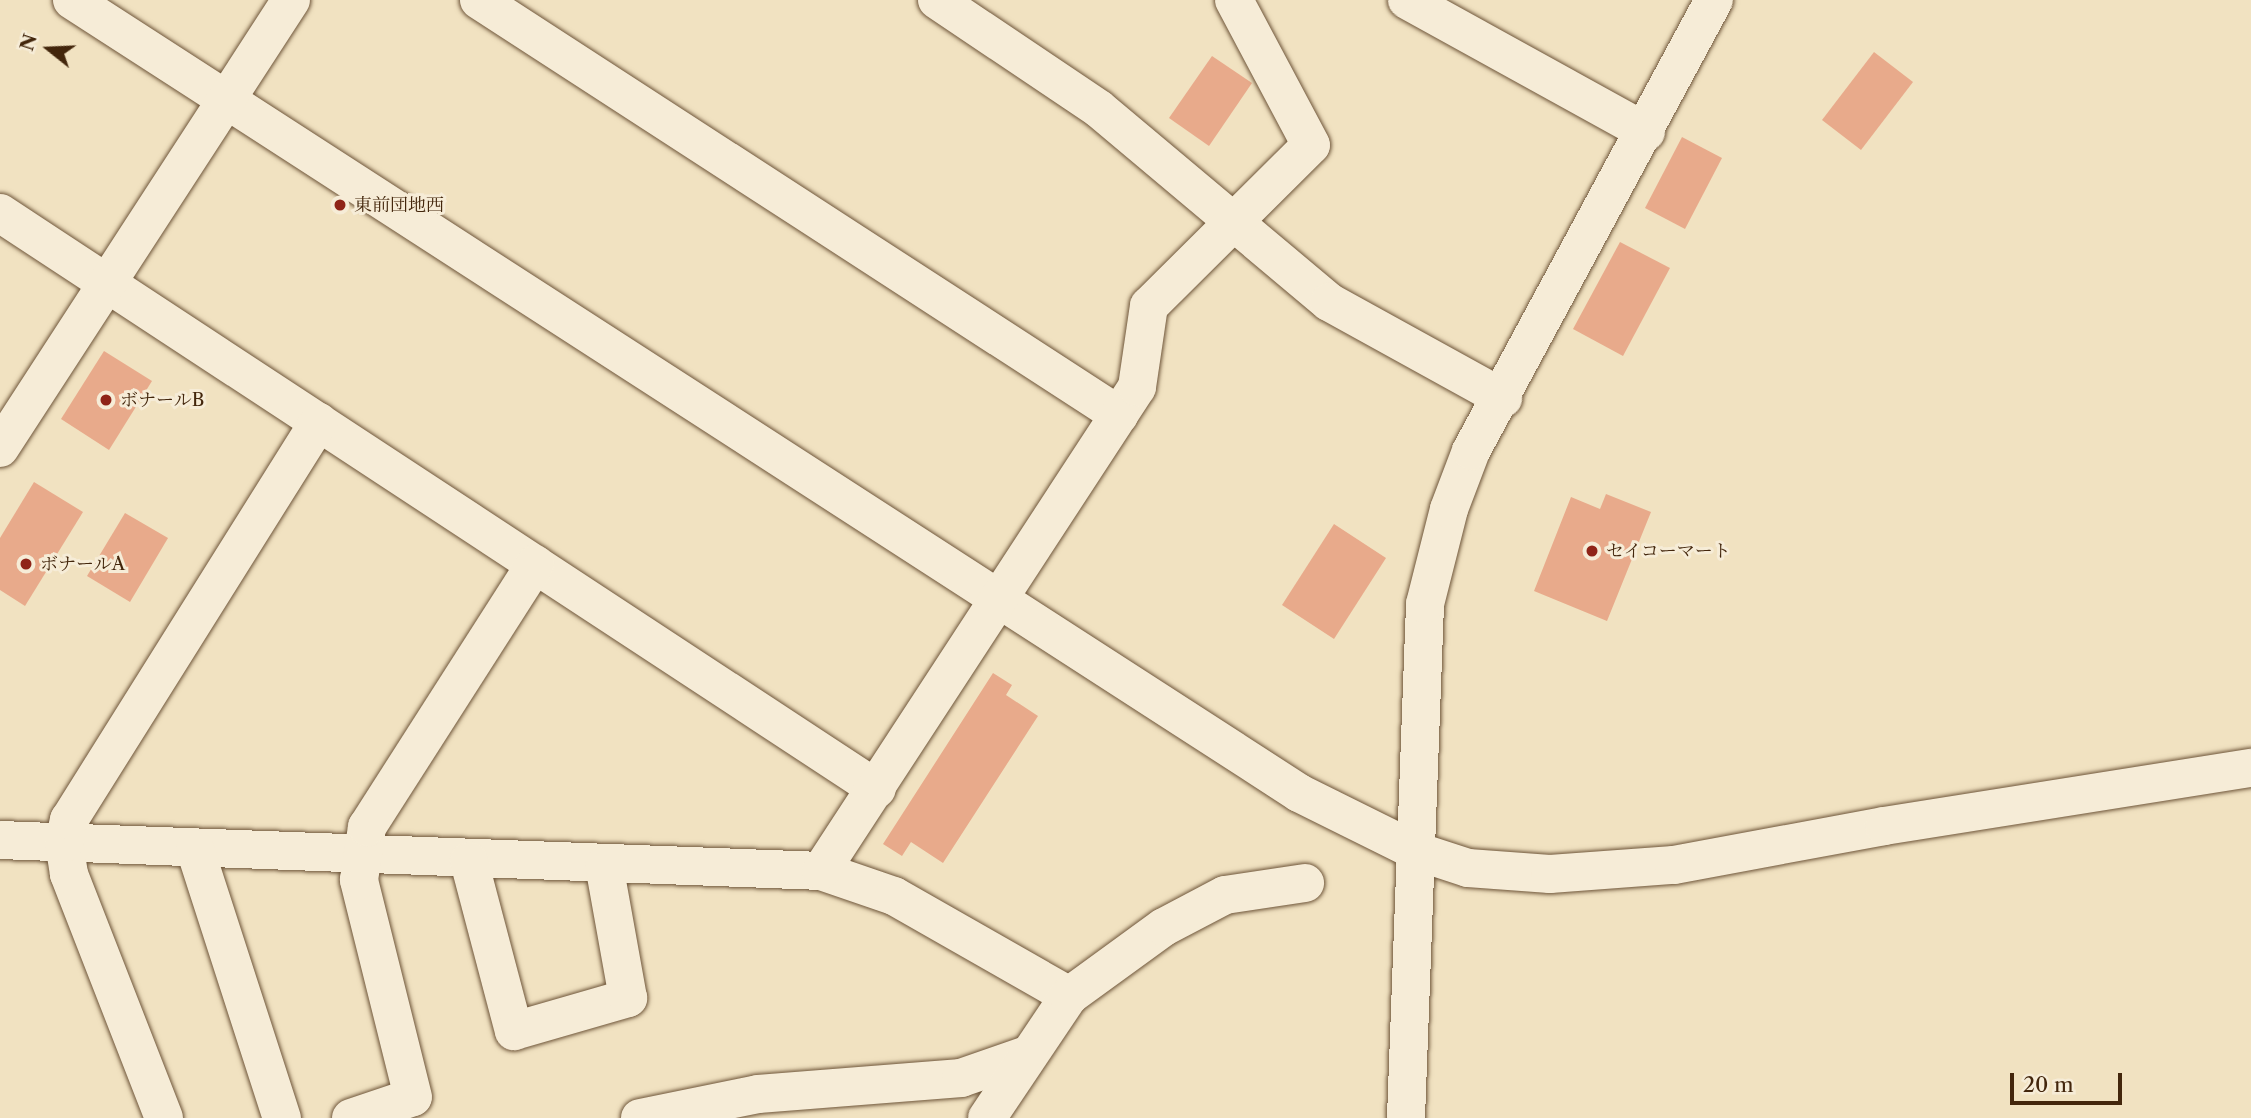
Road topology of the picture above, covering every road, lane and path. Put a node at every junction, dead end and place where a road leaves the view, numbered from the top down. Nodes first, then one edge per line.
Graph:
1 (72, 0) edge
2 (291, 0) edge
3 (479, 0) edge
4 (937, 0) edge
5 (1234, 0) edge
6 (1407, 0) edge
7 (1714, 0) edge
8 (227, 100) junction
9 (1646, 132) junction
10 (0, 214) edge
11 (1234, 222) junction
12 (108, 284) junction
13 (1503, 398) junction
14 (1119, 415) junction
15 (319, 422) junction
16 (0, 448) edge
17 (535, 564) junction
18 (999, 602) junction
19 (2251, 768) edge
20 (877, 789) junction
21 (0, 840) edge
22 (64, 843) junction
23 (195, 849) junction
24 (1416, 851) junction
25 (362, 857) junction
26 (469, 861) junction
27 (604, 865) junction
28 (821, 872) junction
29 (1305, 883) dead end
30 (1069, 996) junction
31 (1027, 1055) junction
32 (164, 1118) edge
33 (282, 1118) edge
34 (351, 1118) edge
35 (640, 1118) edge
36 (987, 1118) edge
37 (1406, 1118) edge

1 - 8 street
2 - 8 street
3 - 14 street
4 - 11 street
5 - 11 street
6 - 9 street
7 - 9 street
8 - 12 street
8 - 18 street
9 - 13 street
10 - 12 street
11 - 13 street
11 - 14 street
12 - 15 street
12 - 16 street
13 - 24 street
14 - 18 street
15 - 17 street
15 - 22 street
17 - 20 street
17 - 25 street
18 - 20 street
18 - 24 street
19 - 24 street
20 - 28 street
21 - 22 street
22 - 23 street
22 - 32 street
23 - 25 street
23 - 33 street
24 - 37 street
25 - 26 street
25 - 34 street
26 - 27 street
26 - 27 street
27 - 28 street
28 - 30 street
29 - 30 street
30 - 31 street
31 - 35 street
31 - 36 street

